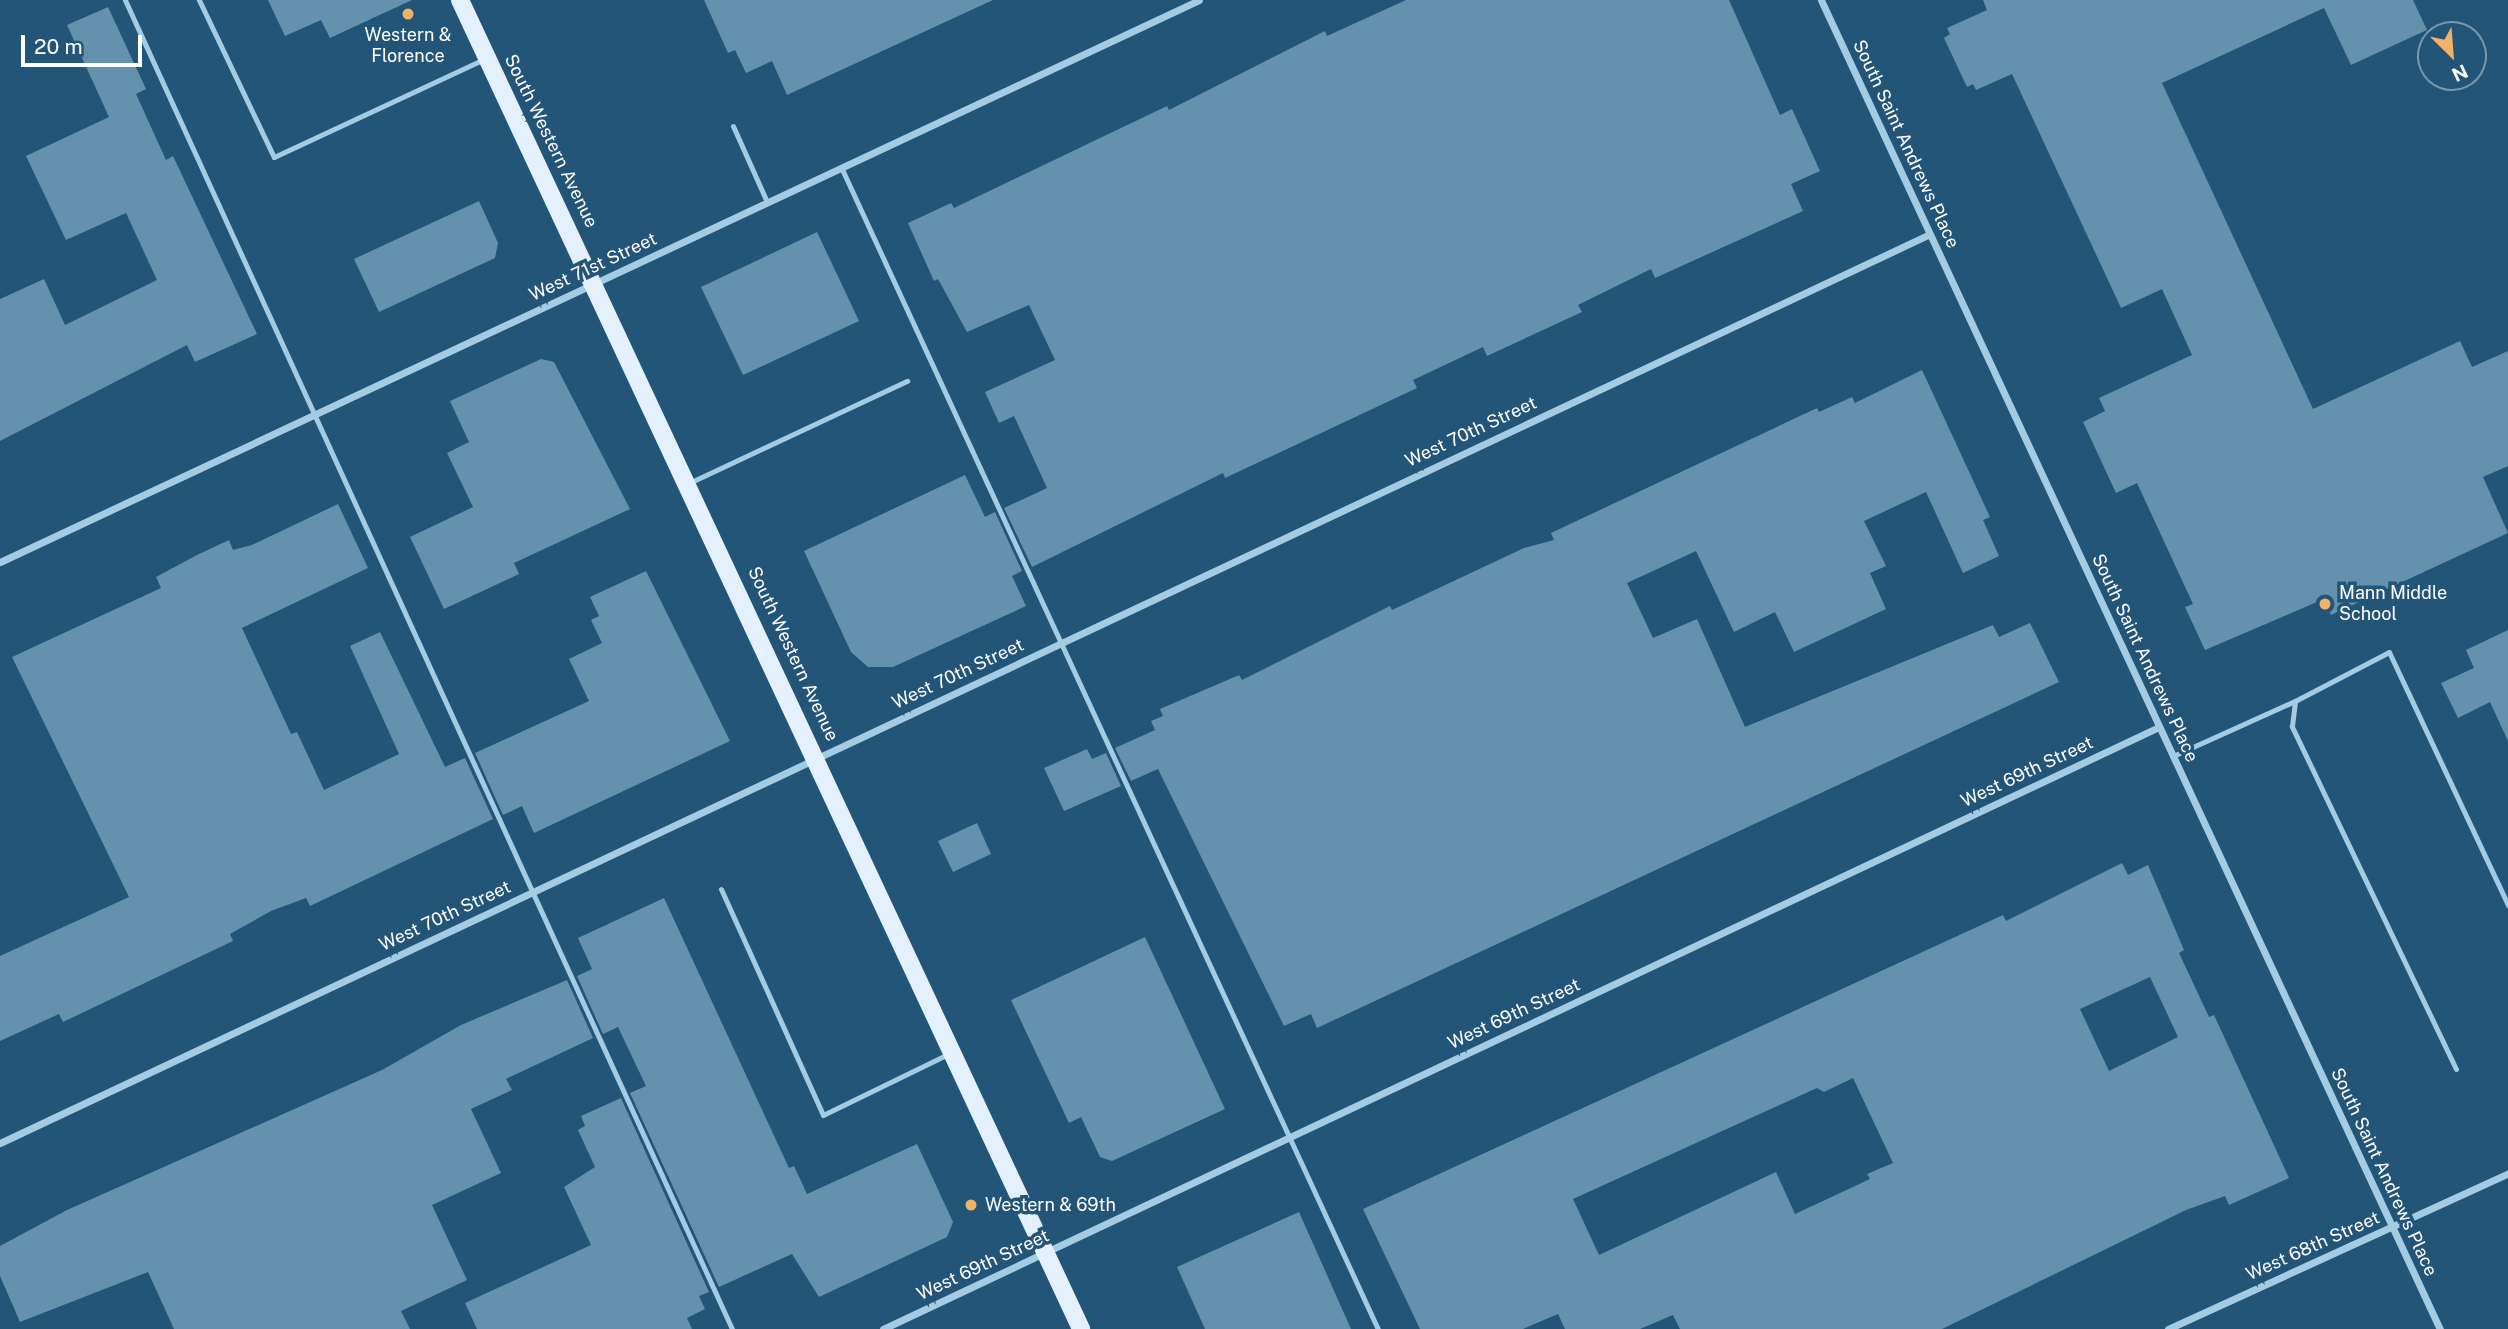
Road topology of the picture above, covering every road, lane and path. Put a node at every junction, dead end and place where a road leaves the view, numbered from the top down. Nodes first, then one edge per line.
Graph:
1 (125, 0) edge
2 (199, 0) edge
3 (460, 0) edge
4 (1199, 0) edge
5 (1821, 0) edge
6 (487, 57) junction
7 (733, 126) dead end
8 (841, 167) junction
9 (767, 202) junction
10 (1930, 233) junction
11 (596, 282) junction
12 (907, 381) dead end
13 (316, 414) junction
14 (689, 483) junction
15 (0, 562) edge
16 (1061, 643) junction
17 (2295, 701) junction
18 (2160, 727) junction
19 (2173, 756) junction
20 (818, 758) junction
21 (722, 889) dead end
22 (530, 894) junction
23 (2508, 905) edge
24 (953, 1052) junction
25 (2456, 1069) dead end
26 (1288, 1138) junction
27 (0, 1143) edge
28 (2508, 1173) edge
29 (2392, 1228) junction
30 (1045, 1252) junction
31 (732, 1329) edge
32 (883, 1329) edge
33 (1081, 1329) edge
34 (1378, 1329) edge
35 (2168, 1329) edge
36 (2440, 1329) edge

1 - 13 lane
2 - 6 lane
3 - 6 main road, South Western Avenue
4 - 8 street, West 71st Street
5 - 10 street, South Saint Andrews Place
6 - 11 main road, South Western Avenue
7 - 9 lane
8 - 9 street, West 71st Street
8 - 16 lane
9 - 11 street, West 71st Street
10 - 16 street, West 70th Street
10 - 18 street, South Saint Andrews Place
11 - 13 street, West 71st Street
11 - 14 main road, South Western Avenue
12 - 14 lane
13 - 15 street, West 71st Street
13 - 22 lane
14 - 20 main road, South Western Avenue
16 - 20 street, West 70th Street
16 - 26 lane
17 - 19 lane
17 - 23 lane
17 - 25 lane
18 - 19 street, South Saint Andrews Place
18 - 26 street, West 69th Street
19 - 29 street, South Saint Andrews Place
20 - 22 street, West 70th Street
20 - 24 main road, South Western Avenue
21 - 24 lane
22 - 27 street, West 70th Street
22 - 31 lane
24 - 30 main road, South Western Avenue
26 - 30 street, West 69th Street
26 - 34 lane
28 - 29 street, West 68th Street
29 - 35 street, West 68th Street
29 - 36 street, South Saint Andrews Place
30 - 32 street, West 69th Street
30 - 33 main road, South Western Avenue

